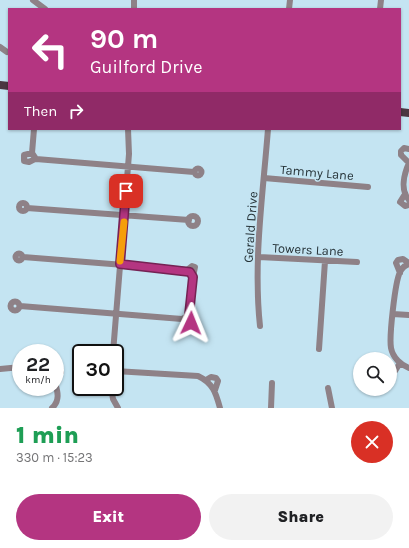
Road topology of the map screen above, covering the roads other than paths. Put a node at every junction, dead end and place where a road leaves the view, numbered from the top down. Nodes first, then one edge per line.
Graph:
1 (33, 0) edge
2 (44, 8) edge
3 (0, 47) edge
4 (7, 52) dead end
5 (34, 130) edge
6 (128, 130) edge
7 (268, 130) edge
8 (409, 149) edge
9 (409, 163) edge
10 (128, 167) junction
11 (194, 172) dead end
12 (264, 178) junction
13 (368, 187) dead end
14 (405, 194) junction
15 (409, 200) edge
16 (409, 205) edge
17 (27, 208) dead end
18 (124, 215) junction
19 (189, 220) dead end
20 (23, 257) dead end
21 (259, 257) junction
22 (325, 261) junction
23 (357, 262) dead end
24 (409, 263) edge
25 (120, 264) junction
26 (20, 306) dead end
27 (116, 314) junction
28 (393, 314) junction
29 (409, 315) edge
30 (260, 326) dead end
31 (114, 344) edge
32 (319, 349) dead end
33 (400, 363) junction
34 (12, 368) edge
35 (397, 368) edge
36 (409, 368) edge
37 (0, 369) edge
38 (124, 371) edge
39 (272, 383) dead end
40 (328, 388) dead end
41 (58, 396) edge
42 (112, 396) edge
43 (52, 408) edge
44 (118, 408) edge
45 (220, 408) edge
46 (271, 408) edge
47 (332, 408) edge

1 - 2 street
3 - 4 street
5 - 10 street
6 - 10 street
7 - 12 street, Gerald Drive
8 - 9 street
9 - 14 street
10 - 11 street
10 - 18 street
12 - 13 street, Tammy Lane
12 - 21 street, Gerald Drive
14 - 15 street
14 - 16 street
17 - 18 street
18 - 19 street
18 - 25 street
20 - 25 street
21 - 22 street, Towers Lane
21 - 30 street, Gerald Drive
22 - 23 street, Towers Lane
22 - 32 street
24 - 28 street
25 - 27 street
25 - 27 street
26 - 27 street
27 - 31 street
28 - 29 street
28 - 33 street
33 - 35 street
33 - 36 street
34 - 37 street
38 - 45 street
39 - 46 street
40 - 47 street
41 - 43 street
42 - 44 street

